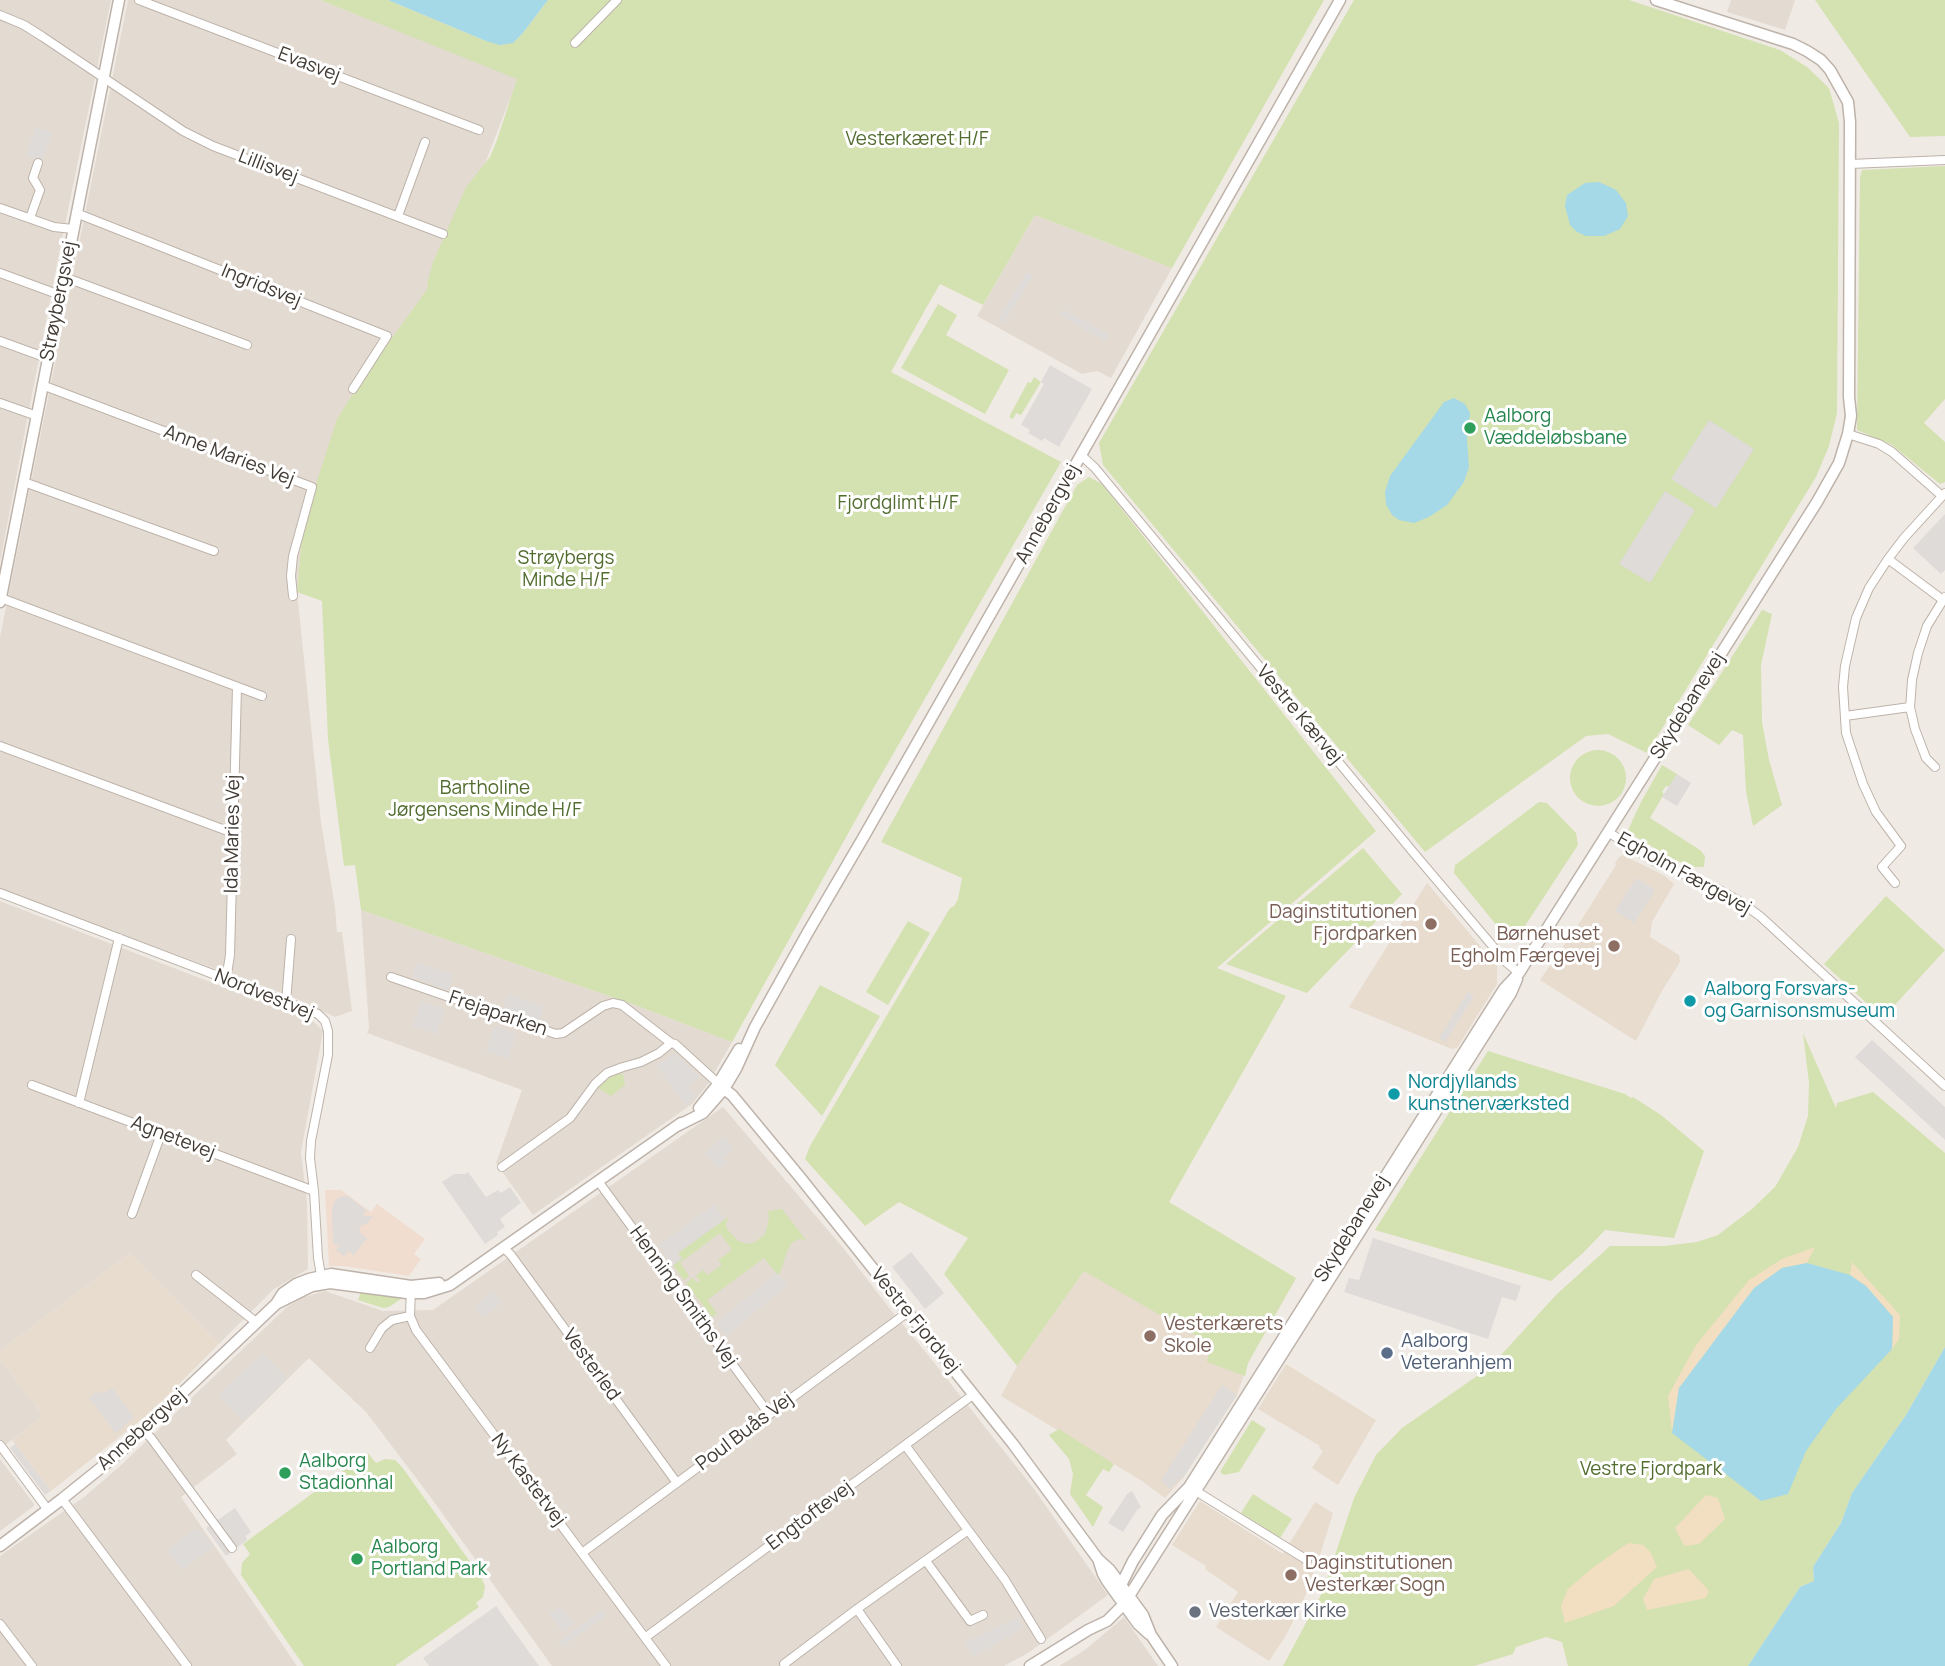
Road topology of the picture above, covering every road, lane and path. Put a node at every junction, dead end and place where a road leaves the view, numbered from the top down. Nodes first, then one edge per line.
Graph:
1 (119, 0) edge
2 (139, 0) edge
3 (617, 0) edge
4 (1340, 0) edge
5 (1656, 0) edge
6 (0, 15) edge
7 (575, 43) dead end
8 (104, 78) junction
9 (480, 130) dead end
10 (425, 142) dead end
11 (1945, 160) edge
12 (38, 163) dead end
13 (1850, 164) junction
14 (0, 208) edge
15 (76, 213) junction
16 (398, 216) junction
17 (30, 218) junction
18 (73, 229) junction
19 (443, 234) dead end
20 (0, 274) edge
21 (64, 277) junction
22 (60, 295) junction
23 (0, 341) edge
24 (247, 345) dead end
25 (47, 358) junction
26 (42, 385) junction
27 (353, 389) dead end
28 (0, 403) edge
29 (37, 416) junction
30 (1849, 434) junction
31 (1081, 455) junction
32 (24, 482) junction
33 (1943, 494) edge
34 (214, 551) dead end
35 (1888, 559) junction
36 (293, 596) dead end
37 (1944, 598) edge
38 (0, 600) edge
39 (237, 687) junction
40 (262, 696) dead end
41 (1910, 708) junction
42 (1845, 716) junction
43 (0, 746) edge
44 (1935, 767) dead end
45 (1608, 832) junction
46 (233, 833) junction
47 (1895, 883) dead end
48 (0, 893) edge
49 (119, 938) junction
50 (291, 939) dead end
51 (1519, 973) junction
52 (391, 977) dead end
53 (226, 980) junction
54 (286, 1003) junction
55 (671, 1043) junction
56 (32, 1085) dead end
57 (721, 1086) junction
58 (1945, 1086) edge
59 (79, 1102) junction
60 (161, 1133) junction
61 (502, 1167) dead end
62 (598, 1181) junction
63 (314, 1191) junction
64 (132, 1214) dead end
65 (503, 1247) junction
66 (196, 1275) dead end
67 (321, 1275) junction
68 (411, 1289) junction
69 (275, 1304) junction
70 (908, 1312) junction
71 (410, 1316) junction
72 (256, 1322) junction
73 (370, 1348) dead end
74 (974, 1394) junction
75 (769, 1414) junction
76 (144, 1431) junction
77 (0, 1445) edge
78 (905, 1445) junction
79 (677, 1483) junction
80 (1192, 1489) junction
81 (62, 1499) junction
82 (48, 1510) junction
83 (967, 1531) junction
84 (0, 1546) edge
85 (233, 1548) dead end
86 (582, 1553) junction
87 (1307, 1560) dead end
88 (926, 1561) junction
89 (1123, 1596) junction
90 (857, 1609) junction
91 (983, 1615) dead end
92 (0, 1624) edge
93 (646, 1637) junction
94 (1041, 1639) dead end
95 (32, 1666) edge
96 (187, 1666) edge
97 (666, 1666) edge
98 (785, 1666) edge
99 (897, 1666) edge
100 (1030, 1666) edge
101 (1172, 1666) edge

1 - 8 street, Strøybergsvej
2 - 9 street, Evasvej
3 - 7 street
4 - 31 street, Annebergvej
5 - 13 street, Skydebanevej
6 - 8 street, Lillisvej
8 - 15 street, Strøybergsvej
8 - 16 street, Lillisvej
10 - 16 street
11 - 13 street
12 - 17 street
13 - 30 street, Skydebanevej
14 - 17 street
15 - 18 street, Strøybergsvej
15 - 27 street, Ingridsvej
16 - 19 street, Lillisvej
17 - 18 street
18 - 21 street, Strøybergsvej
20 - 22 street
21 - 22 street, Strøybergsvej
21 - 24 street
22 - 25 street, Strøybergsvej
23 - 25 street
25 - 26 street, Strøybergsvej
26 - 29 street, Strøybergsvej
26 - 36 street, Anne Maries Vej
28 - 29 street
29 - 32 street, Strøybergsvej
30 - 33 street
30 - 45 street, Skydebanevej
31 - 51 street, Vestre Kærvej
31 - 57 street, Annebergvej
32 - 34 street
32 - 38 street, Strøybergsvej
33 - 35 street
35 - 37 street
35 - 42 street
37 - 41 street
38 - 39 street
39 - 40 street
39 - 46 street, Ida Maries Vej
41 - 42 street
41 - 44 street
42 - 47 street
43 - 46 street
45 - 51 street, Skydebanevej
45 - 58 street, Egholm Færgevej
46 - 53 street, Ida Maries Vej
48 - 49 street, Nordvestvej
49 - 53 street, Nordvestvej
49 - 59 street
50 - 54 street
51 - 80 street, Skydebanevej
52 - 55 street, Frejaparken
53 - 54 street, Nordvestvej
54 - 63 street, Nordvestvej
55 - 57 street, Frejaparken
55 - 61 street
56 - 59 street, Agnetevej
57 - 62 street, Annebergvej
57 - 70 street, Vestre Fjordvej
59 - 60 street, Agnetevej
60 - 63 street, Agnetevej
60 - 64 street
62 - 65 street, Annebergvej
62 - 75 street, Henning Smiths Vej
63 - 67 street, Nordvestvej
65 - 68 street, Annebergvej
65 - 79 street, Vesterled
66 - 72 street
67 - 68 street, Annebergvej
67 - 69 street, Annebergvej
68 - 69 street, Annebergvej
68 - 71 street
69 - 72 street, Annebergvej
70 - 74 street, Vestre Fjordvej
70 - 75 street, Poul Buås Vej
71 - 73 street
71 - 86 street, Ny Kastetvej
72 - 76 street, Annebergvej
74 - 78 street, Engtoftevej
74 - 89 street, Vestre Fjordvej
75 - 79 street, Poul Buås Vej
76 - 81 street, Annebergvej
76 - 85 street
77 - 82 street
78 - 83 street
78 - 93 street, Engtoftevej
79 - 86 street, Poul Buås Vej
80 - 87 street
80 - 89 street, Skydebanevej
80 - 89 street, Skydebanevej
81 - 82 street, Annebergvej
81 - 96 street
82 - 84 street, Annebergvej
83 - 88 street
83 - 94 street
86 - 93 street, Ny Kastetvej
88 - 90 street
88 - 91 street
89 - 100 street
89 - 101 street, Vestre Fjordvej
90 - 98 street
90 - 99 street
92 - 95 street
93 - 97 street, Ny Kastetvej

